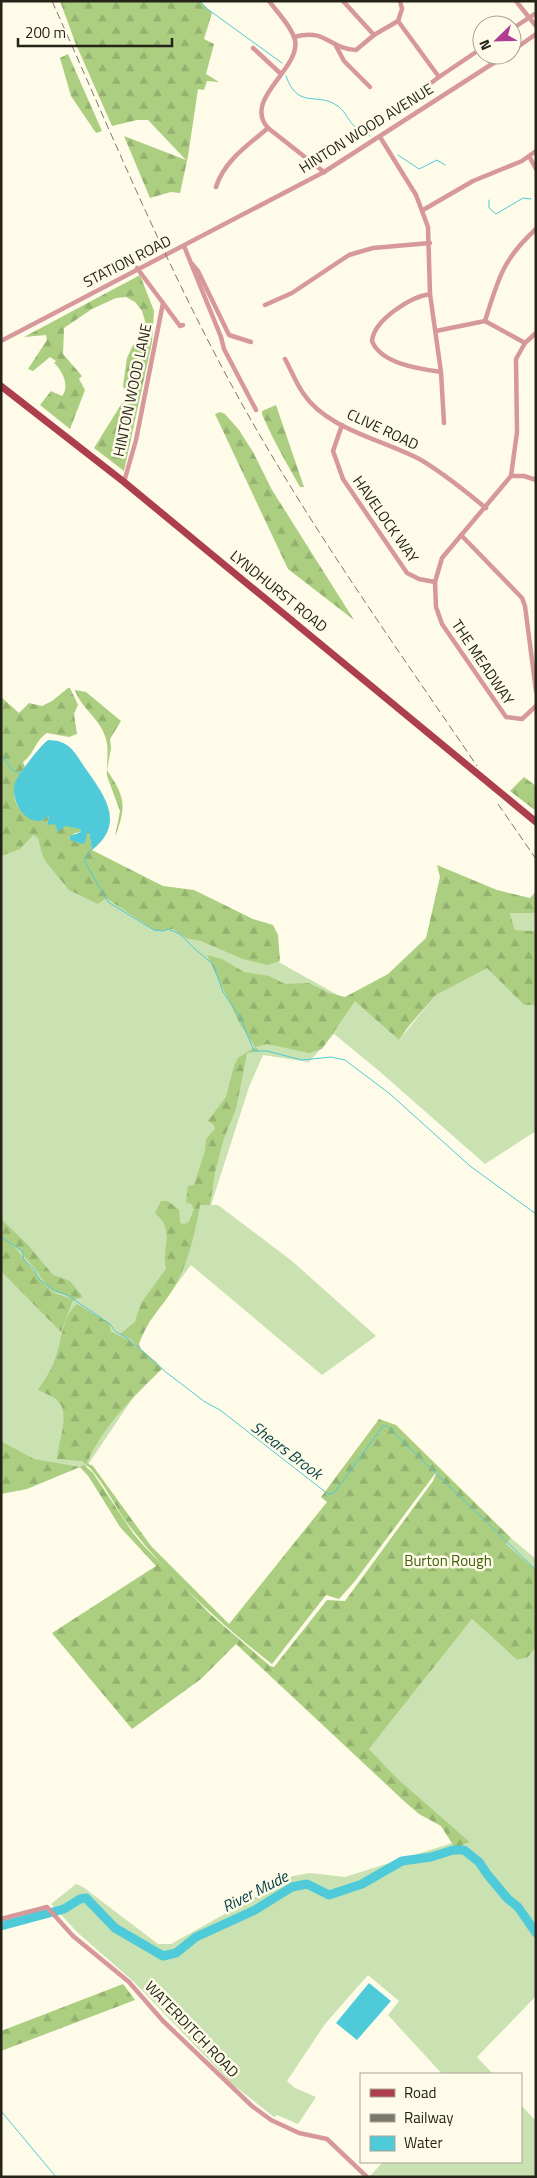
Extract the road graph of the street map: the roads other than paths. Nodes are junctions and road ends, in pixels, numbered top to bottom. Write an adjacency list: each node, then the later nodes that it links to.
1 (269, 1): 12 (street)
2 (342, 1): 11 (street)
3 (400, 1): 7 (street)
4 (516, 1): 6 (street)
5 (536, 13): 6 (street)
6 (529, 17): 8 (street); 9 (street)
7 (398, 21): 11 (street); 19 (street)
8 (522, 22)
9 (536, 26)
10 (536, 34): 13 (street)
11 (374, 35): 14 (street)
12 (294, 37): 14 (street); 18 (street)
13 (522, 44)
14 (336, 45): 20 (street)
15 (254, 48): 18 (street)
16 (472, 55): 19 (street)
17 (491, 65): 23 (street, HINTON WOOD AVENUE)
18 (281, 74): 22 (street)
19 (439, 77): 21 (street)
20 (370, 87)
21 (409, 99)
22 (268, 128): 27 (street); 28 (street)
23 (380, 137): 27 (street, HINTON WOOD AVENUE); 29 (street)
24 (536, 151): 25 (street)
25 (529, 156): 26 (street); 29 (street)
26 (536, 169)
27 (324, 172): 32 (street, HINTON WOOD AVENUE)
28 (216, 187)
29 (423, 210): 31 (street)
30 (536, 230): 38 (street)
31 (430, 243): 35 (street); 37 (street)
32 (184, 246): 33 (street, STATION ROAD); 34 (street, STATION ROAD)
33 (191, 263): 43 (street); 48 (street, STATION ROAD)
34 (137, 268): 36 (street, HINTON WOOD LANE); 42 (street, STATION ROAD)
35 (430, 294): 40 (street); 46 (street)
36 (163, 303): 39 (street, HINTON WOOD LANE); 53 (street, HINTON WOOD LANE)
37 (265, 305)
38 (485, 321): 40 (street); 44 (street)
39 (180, 326)
40 (436, 331): 46 (street)
41 (536, 333): 44 (street)
42 (1, 341)
43 (251, 342)
44 (525, 343): 51 (street)
45 (285, 359): 50 (street, CLIVE ROAD)
46 (441, 372): 49 (street)
47 (1, 386): 53 (main road, LYNDHURST ROAD)
48 (256, 410)
49 (444, 423)
50 (342, 425): 54 (street, CLIVE ROAD); 56 (street, HAVELOCK WAY)
51 (511, 476): 52 (street); 54 (street)
52 (536, 480)
53 (124, 482): 60 (main road, LYNDHURST ROAD)
54 (486, 508): 55 (street)
55 (461, 535): 56 (street, THE MEADWAY); 57 (street, THE MEADWAY)
56 (435, 582): 59 (street, THE MEADWAY)
57 (533, 644): 58 (street, THE MEADWAY)
58 (536, 691)
59 (536, 706)
60 (536, 822)
61 (1, 1919): 62 (street, WATERDITCH ROAD)
62 (367, 2177)

